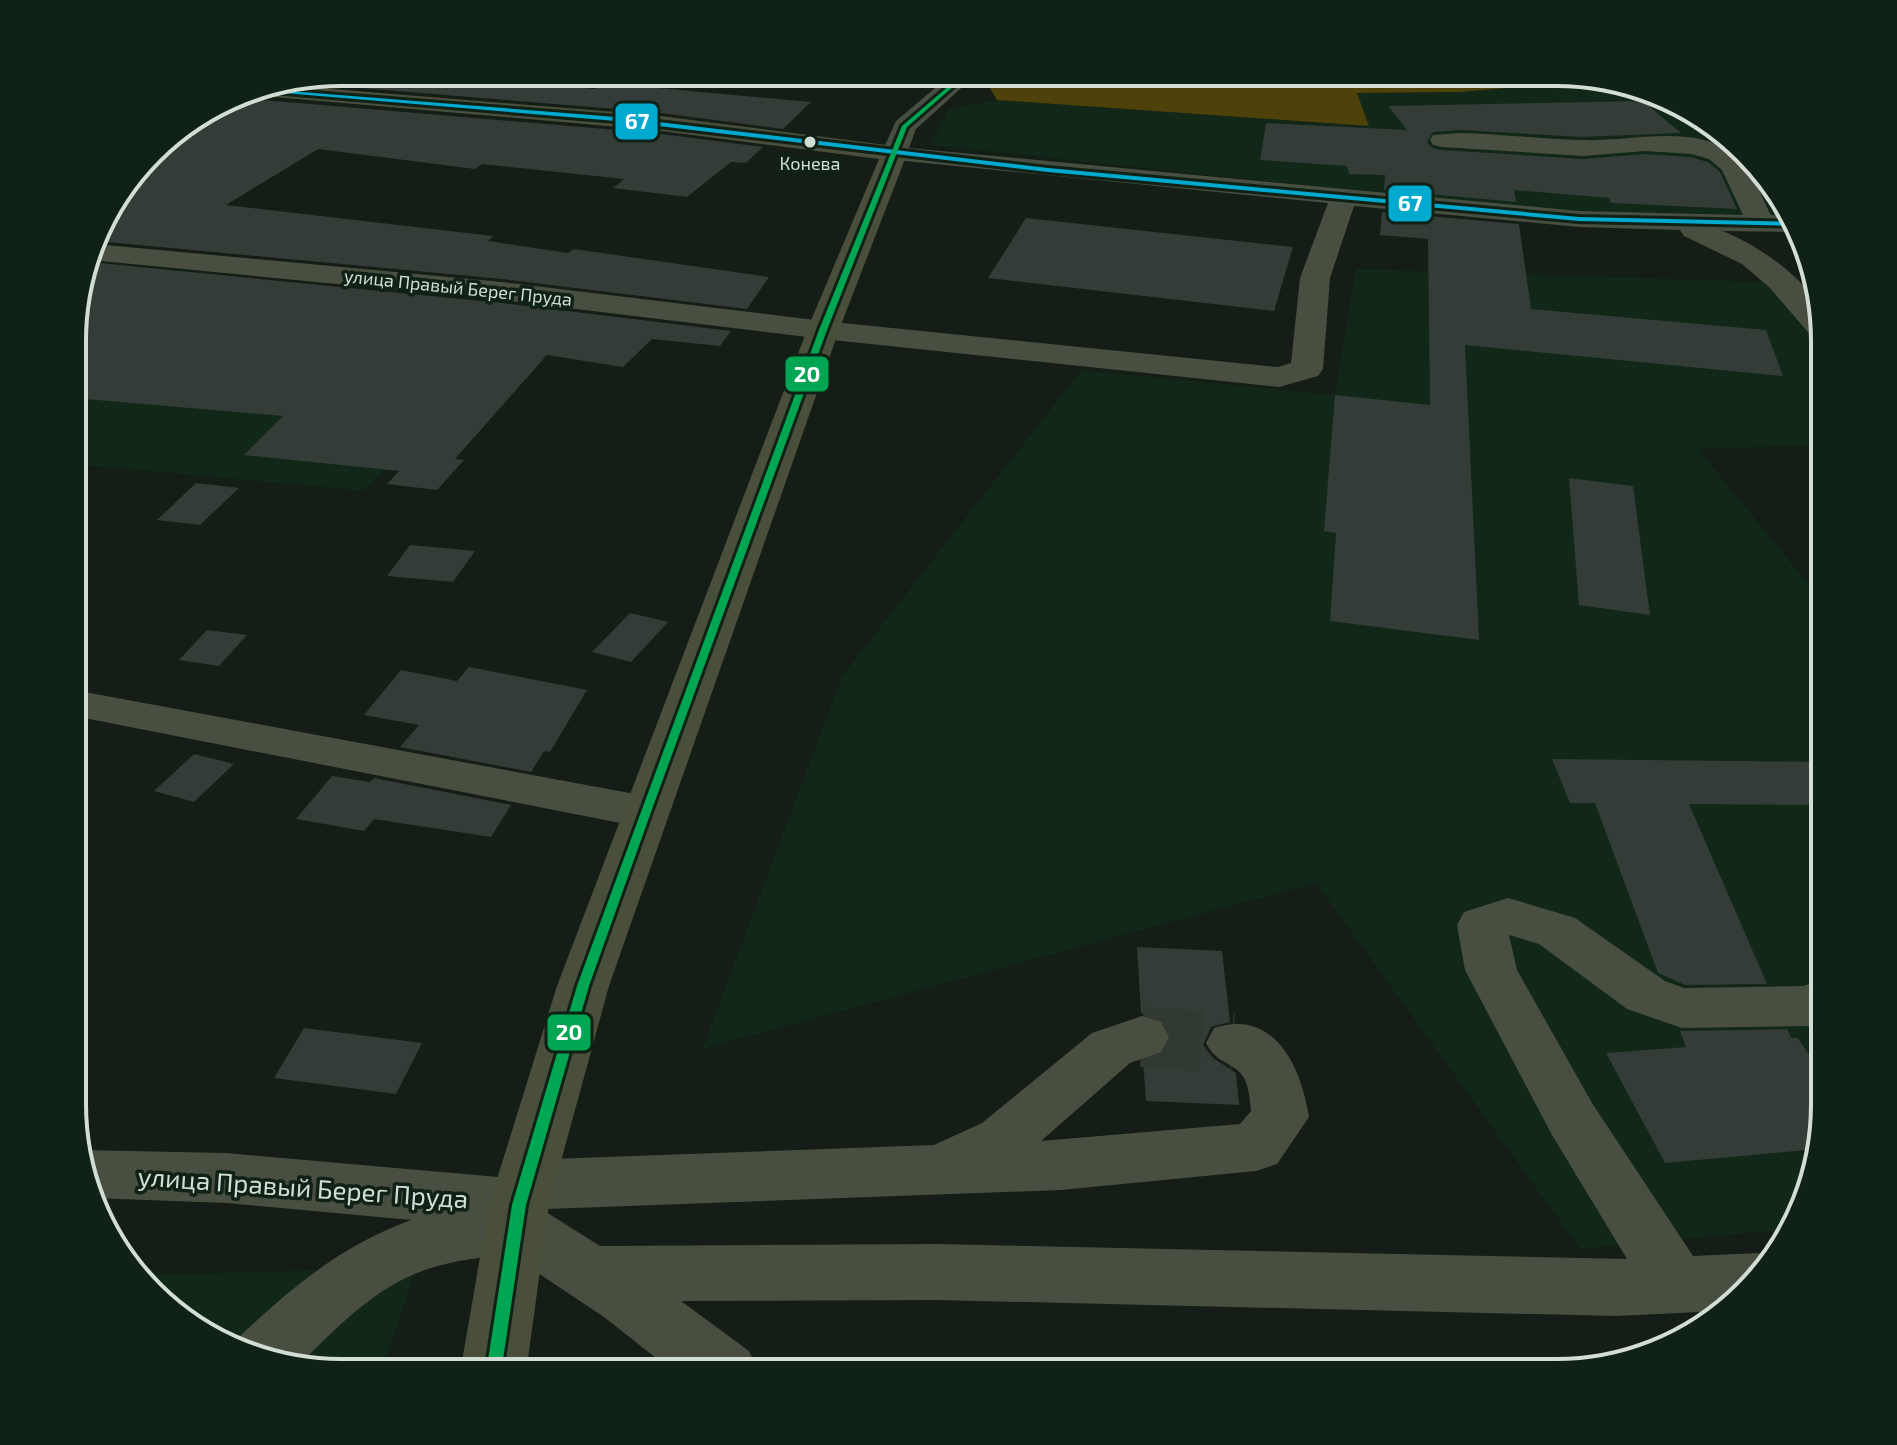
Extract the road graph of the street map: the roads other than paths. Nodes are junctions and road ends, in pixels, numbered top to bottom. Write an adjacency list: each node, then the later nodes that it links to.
1 (951, 86): 4 (street)
2 (288, 92): 4 (main road)
3 (1442, 140): 5 (street)
4 (894, 154): 6 (street); 12 (main road)
5 (1750, 177): 8 (street)
6 (1343, 198): 7 (street); 12 (street, улица Правый Берег Пруда)
7 (1673, 223): 8 (street); 11 (street)
8 (1763, 224): 9 (street)
9 (1783, 224)
10 (102, 253): 12 (street, улица Правый Берег Пруда)
11 (1809, 314)
12 (823, 330): 14 (main road)
13 (86, 705): 14 (street)
14 (646, 812): 20 (main road)
15 (1810, 1005): 23 (street)
16 (1142, 1037): 18 (street)
17 (1233, 1043): 18 (street)
18 (939, 1170): 20 (street)
19 (96, 1173): 20 (street, улица Правый Берег Пруда)
20 (520, 1205): 21 (street); 24 (street); 25 (main road)
21 (590, 1274): 23 (street); 26 (street)
22 (1738, 1282): 23 (street)
23 (1677, 1285)
24 (272, 1349)
25 (495, 1358)
26 (706, 1358)

